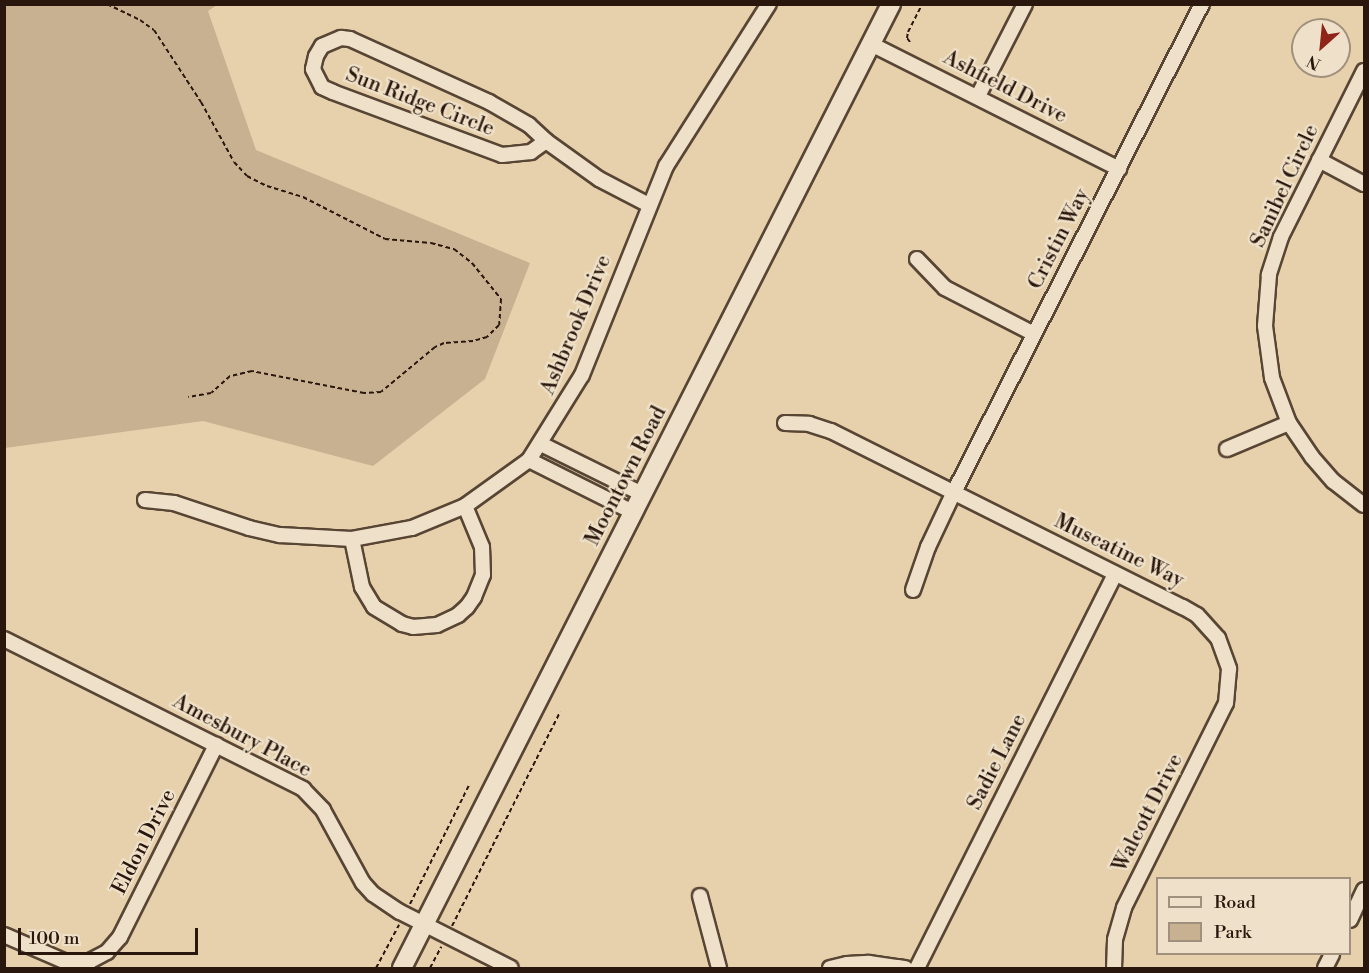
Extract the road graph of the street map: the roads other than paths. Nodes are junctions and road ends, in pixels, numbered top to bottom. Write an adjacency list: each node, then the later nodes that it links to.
1 (769, 4): 12 (street, Ashbrook Drive)
2 (891, 4): 5 (street, Moontown Road)
3 (1025, 4): 7 (street)
4 (1202, 4): 10 (street, Cristin Way)
5 (871, 44): 7 (street, Ashfield Drive); 21 (street, Moontown Road)
6 (1365, 71): 9 (street, Sanibel Circle)
7 (978, 96): 10 (street, Ashfield Drive)
8 (546, 141): 8 (street, Sun Ridge Circle); 12 (street, Sun Ridge Circle)
9 (1319, 160): 11 (street); 16 (street, Sanibel Circle)
10 (1119, 169): 14 (street, Cristin Way)
11 (1365, 184)
12 (649, 205): 17 (street, Ashbrook Drive)
13 (916, 259): 14 (street)
14 (1034, 334): 20 (street, Cristin Way)
15 (785, 423): 20 (street, Muscatine Way)
16 (1289, 423): 18 (street); 24 (street, Sanibel Circle)
17 (541, 444): 19 (street, Ashbrook Drive); 21 (street)
18 (1227, 449)
19 (529, 460): 23 (street, Ashbrook Drive); 25 (street)
20 (954, 492): 27 (street, Muscatine Way); 28 (street, Cristin Way)
21 (642, 494): 25 (street, Moontown Road)
22 (145, 500): 26 (street, Ashbrook Drive)
23 (465, 506): 26 (street, Ashbrook Drive); 26 (street)
24 (1365, 506)
25 (633, 512): 35 (street, Moontown Road)
26 (352, 539)
27 (1115, 574): 30 (street, Muscatine Way); 43 (street, Sadie Lane)
28 (914, 590)
29 (4, 639): 31 (street, Amesbury Place)
30 (1230, 679): 44 (street, Walcott Drive)
31 (216, 745): 35 (street, Amesbury Place); 36 (street, Eldon Drive)
32 (1365, 890): 34 (street)
33 (700, 896): 40 (street)
34 (1351, 918)
35 (424, 925): 38 (street, Moontown Road); 39 (street, Amesbury Place)
36 (4, 935)
37 (1332, 955): 45 (street)
38 (402, 969)
39 (512, 969)
40 (719, 969)
41 (830, 969): 42 (street)
42 (906, 969)
43 (917, 969)
44 (1114, 969)
45 (1325, 969)

